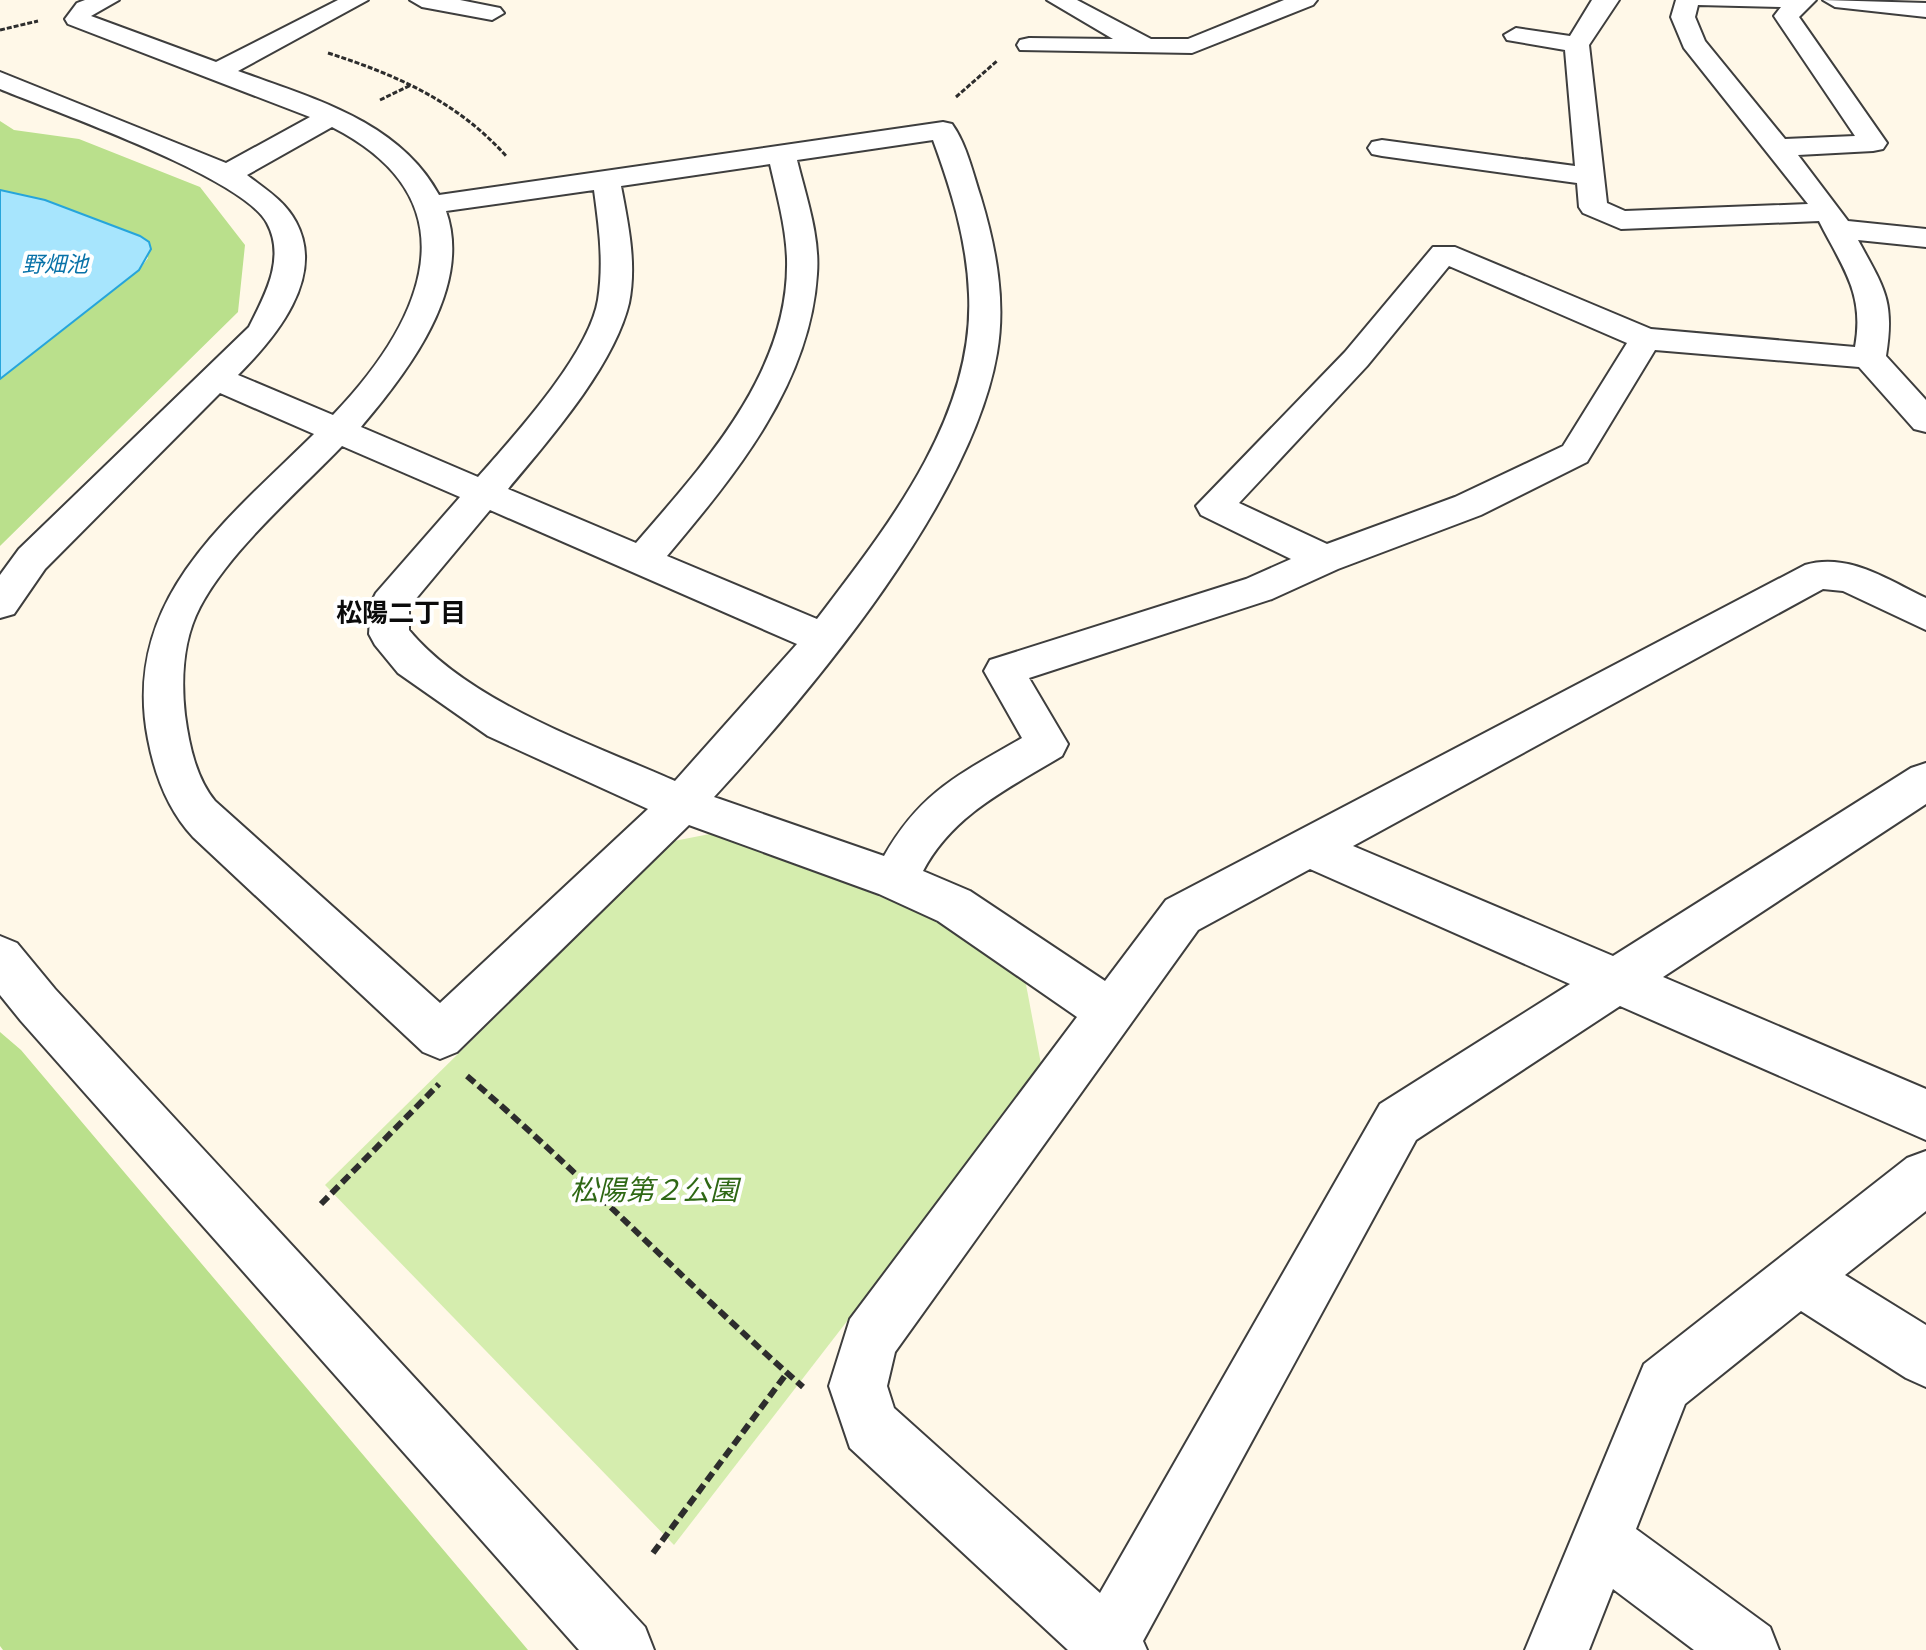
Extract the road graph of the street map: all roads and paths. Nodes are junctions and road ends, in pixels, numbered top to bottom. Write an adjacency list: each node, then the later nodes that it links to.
1 (107, 0): 19 (street)
2 (356, 0): 14 (street)
3 (422, 0): 12 (street)
4 (1059, 0): 17 (street)
5 (1607, 0): 16 (street)
6 (1688, 0): 24 (street)
7 (1707, 0): 10 (street)
8 (1835, 0): 11 (street)
9 (1297, 1): 17 (street)
10 (1802, 1): 24 (street)
11 (1926, 10)
12 (492, 13)
13 (1516, 35): 16 (street)
14 (282, 39): 19 (street); 29 (path)
15 (1029, 45): 17 (street)
16 (1577, 45): 27 (street)
17 (1146, 47)
18 (987, 70): 21 (path)
19 (218, 71): 22 (street)
20 (0, 80): 26 (street)
21 (954, 98)
22 (331, 116): 26 (street); 30 (street)
23 (1382, 148): 27 (street)
24 (1775, 148): 31 (street)
25 (782, 154): 28 (street); 40 (street); 43 (street)
26 (228, 174): 35 (street)
27 (1589, 176): 31 (street)
28 (606, 179): 29 (street); 38 (street)
29 (524, 191): 30 (street)
30 (431, 205): 37 (street)
31 (1833, 221): 32 (street); 34 (street)
32 (1926, 238)
33 (1646, 339): 34 (street); 39 (street); 39 (street)
34 (1869, 358): 36 (street)
35 (217, 379): 37 (street); 41 (street)
36 (1926, 421)
37 (337, 431): 38 (street); 45 (street)
38 (482, 492): 40 (street); 45 (street)
39 (1325, 559): 47 (street)
40 (642, 561): 43 (street)
41 (0, 604)
42 (1926, 615): 46 (street)
43 (826, 640): 45 (street)
44 (1926, 781): 49 (street)
45 (682, 804): 47 (street)
46 (1308, 847): 49 (street); 50 (street)
47 (895, 880): 50 (street)
48 (3, 966): 63 (street)
49 (1613, 980): 53 (street); 62 (street)
50 (1110, 1012): 62 (street)
51 (446, 1077): 55 (path)
52 (471, 1079): 58 (path)
53 (1926, 1115)
54 (1926, 1177): 56 (street)
55 (321, 1204)
56 (1799, 1278): 57 (street); 60 (street)
57 (1926, 1358)
58 (774, 1363)
59 (787, 1373): 61 (path)
60 (1601, 1541): 64 (street); 65 (street)
61 (653, 1553)
62 (1108, 1647)
63 (622, 1650)
64 (1557, 1650)
65 (1747, 1650)

